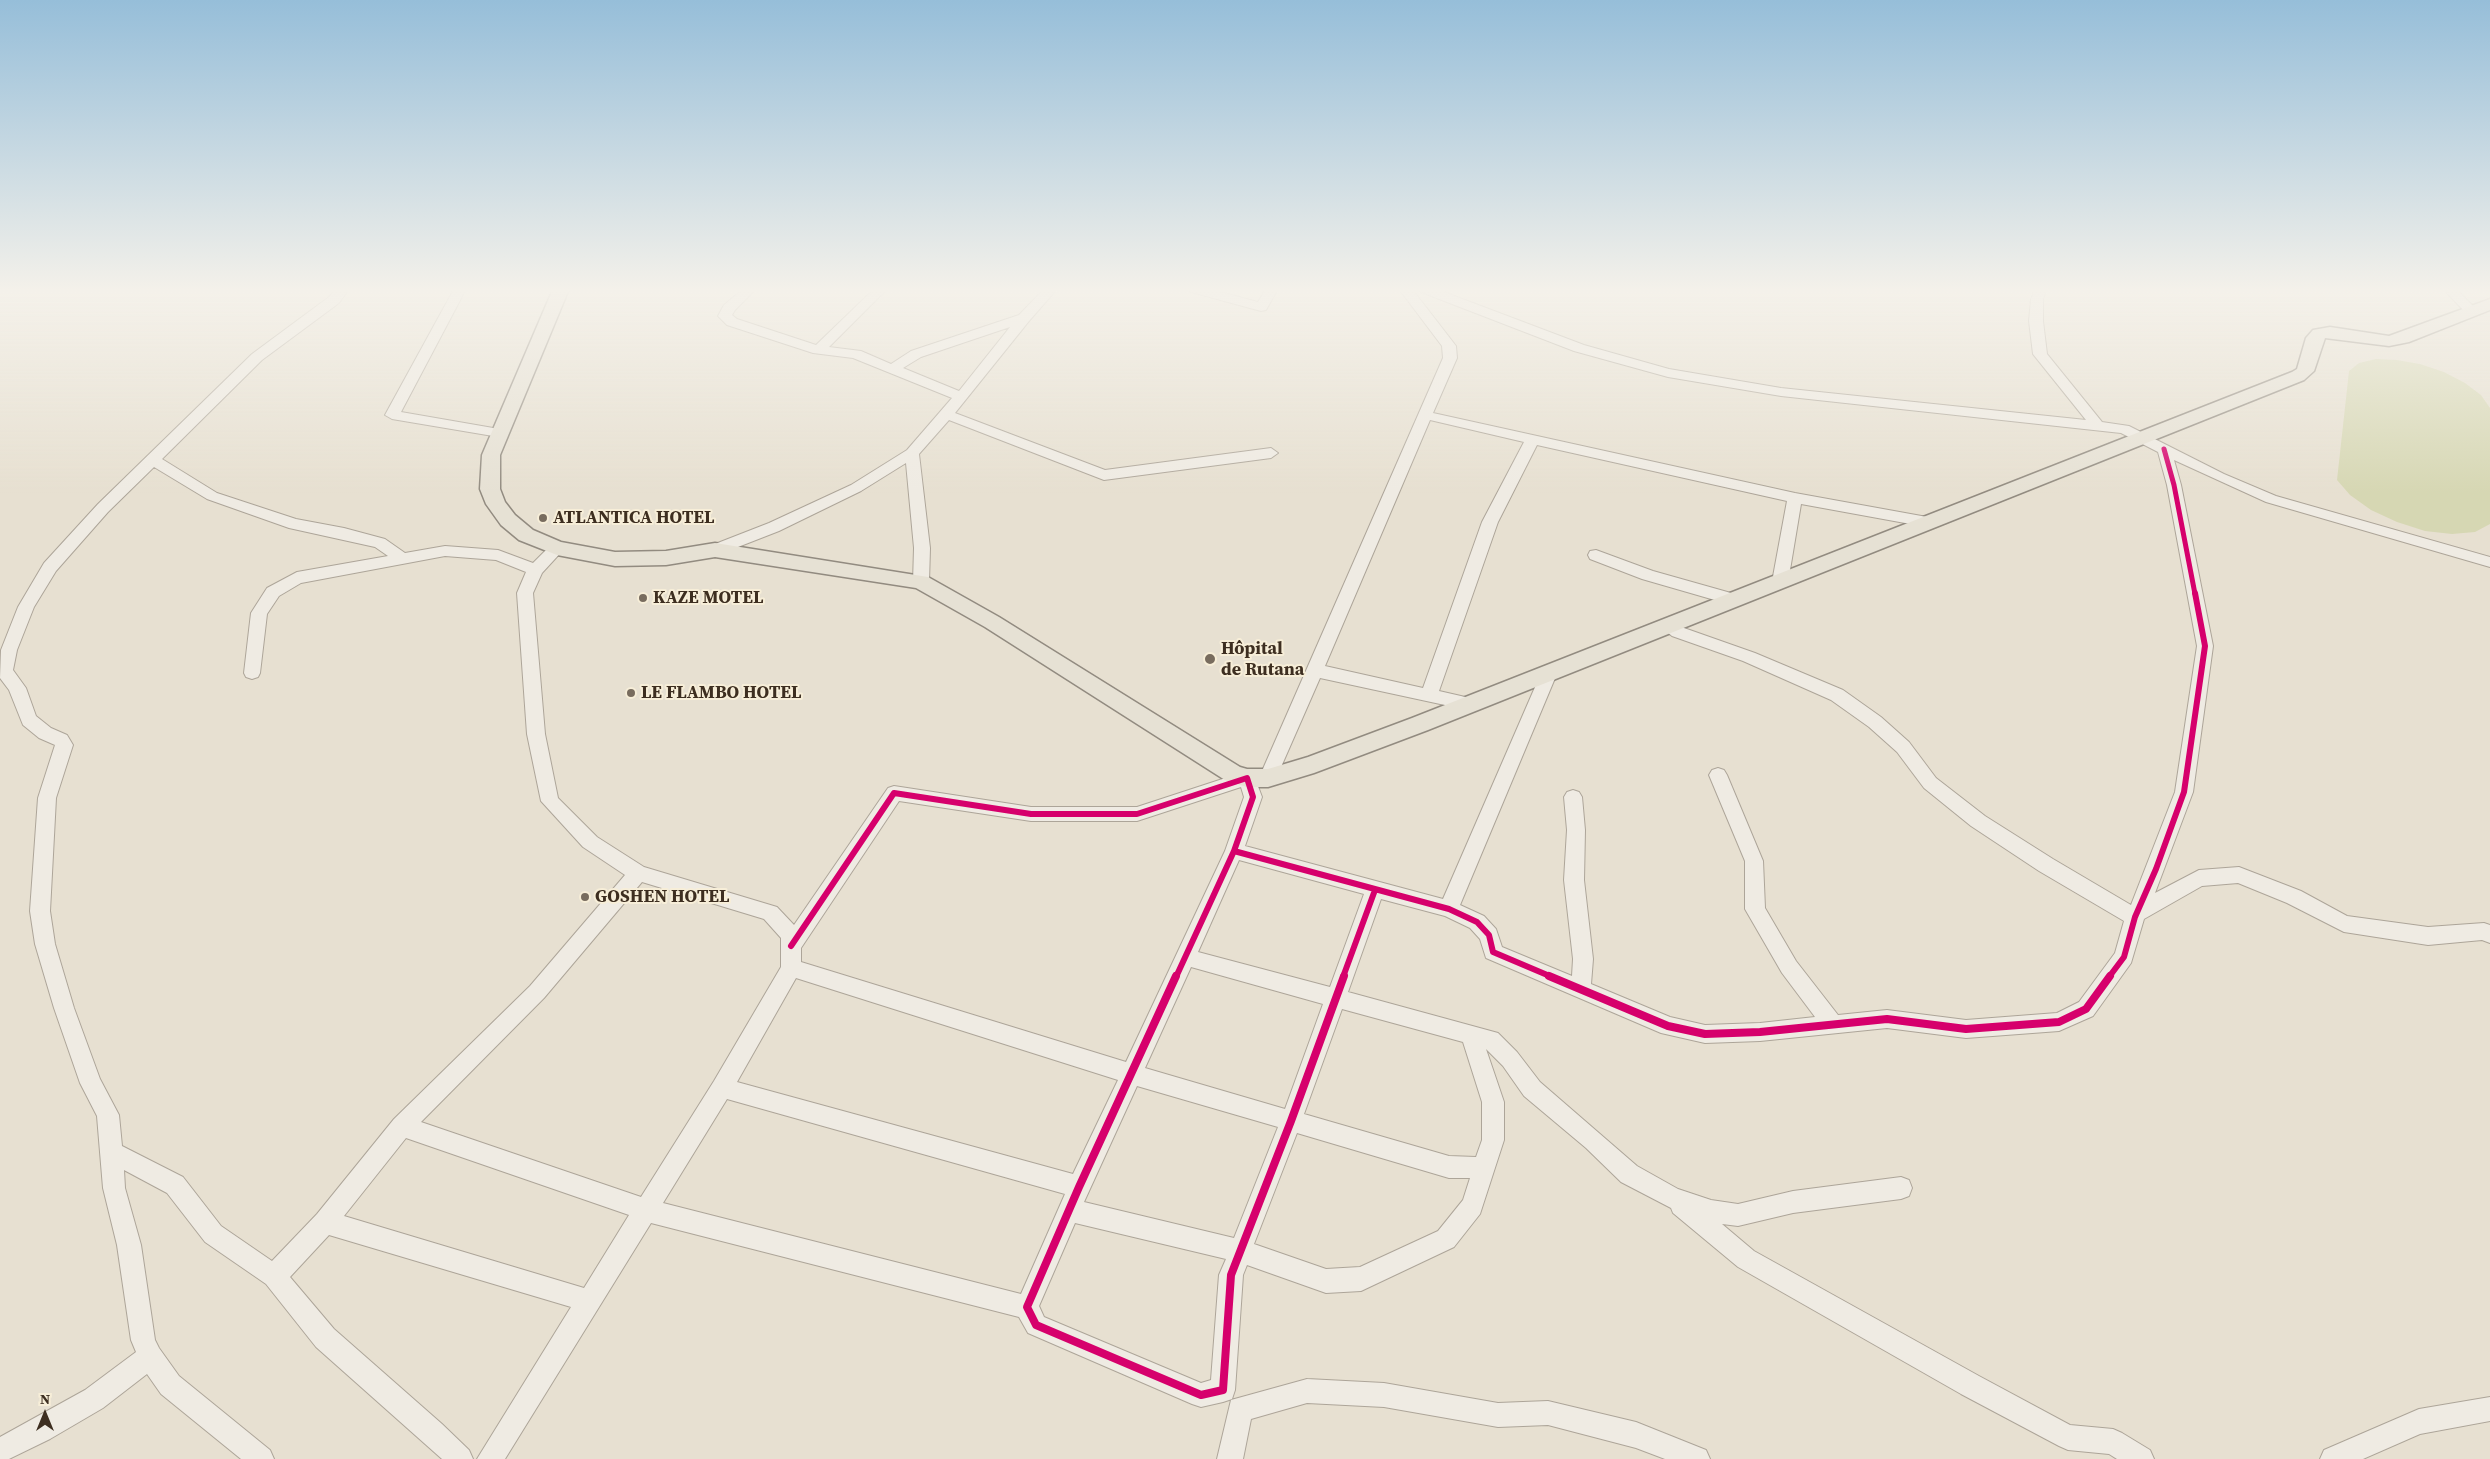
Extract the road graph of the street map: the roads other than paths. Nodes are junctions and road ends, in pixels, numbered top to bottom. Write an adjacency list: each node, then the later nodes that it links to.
1 (255, 357): 22 (street)
2 (423, 357): 16 (street)
3 (532, 357): 16 (main road)
4 (863, 357): 11 (street)
5 (911, 357): 11 (street)
6 (993, 357): 12 (street)
7 (1450, 357): 14 (street)
8 (1611, 357): 15 (street)
9 (2042, 357): 15 (street)
10 (2309, 357): 17 (main road)
11 (892, 369): 12 (street)
12 (962, 397): 13 (street)
13 (946, 414): 20 (street); 21 (street)
14 (1425, 415): 18 (street); 35 (street)
15 (2097, 425): 17 (street)
16 (499, 433): 25 (main road)
17 (2142, 438): 19 (street); 24 (main road)
18 (1533, 439): 23 (street); 39 (street)
19 (2164, 448): 29 (street); 48 (street)
20 (912, 453): 26 (street); 31 (street)
21 (1271, 453)
22 (152, 459): 28 (street); 37 (street)
23 (1795, 498): 24 (street); 32 (street)
24 (1927, 522): 32 (main road)
25 (557, 548): 26 (main road); 30 (street)
26 (715, 550): 31 (main road)
27 (1596, 555): 33 (street)
28 (403, 558): 30 (street); 38 (street)
29 (2490, 562)
30 (535, 570): 45 (street)
31 (921, 582): 42 (main road)
32 (1780, 582): 33 (main road)
33 (1732, 600): 34 (main road)
34 (1668, 624): 36 (main road); 48 (street)
35 (1314, 670): 39 (street); 42 (street)
36 (1550, 672): 40 (main road); 47 (street)
37 (2, 673): 60 (street)
38 (252, 673)
39 (1429, 695): 40 (street)
40 (1468, 704): 42 (main road)
41 (1718, 775): 54 (street)
42 (1258, 778): 44 (street); 50 (street)
43 (1573, 797): 52 (street)
44 (1234, 851): 46 (street); 51 (street)
45 (638, 873): 50 (street); 59 (street)
46 (1376, 890): 47 (street); 53 (street)
47 (1449, 909): 52 (street)
48 (2136, 915): 49 (street); 54 (street)
49 (2490, 934)
50 (791, 957): 56 (street); 57 (street)
51 (1185, 958): 53 (street); 56 (street)
52 (1581, 988): 54 (street)
53 (1336, 998): 55 (street); 58 (street)
54 (1833, 1025)
55 (1471, 1035): 61 (street); 64 (street)
56 (1131, 1074): 58 (street); 62 (street)
57 (722, 1088): 62 (street); 65 (street)
58 (1291, 1121): 61 (street); 68 (street)
59 (402, 1126): 65 (street); 67 (street)
60 (111, 1152): 69 (street); 72 (street)
61 (1484, 1168): 68 (street)
62 (1078, 1187): 66 (street)
63 (1901, 1188): 64 (street)
64 (1673, 1198): 80 (street)
65 (646, 1210): 70 (street); 71 (street)
66 (1068, 1210): 68 (street); 71 (street)
67 (324, 1222): 69 (street); 70 (street)
68 (1240, 1251): 71 (street)
69 (274, 1276): 76 (street)
70 (589, 1300): 77 (street)
71 (1027, 1307)
72 (150, 1357): 74 (street); 75 (street)
73 (2490, 1409): 81 (street)
74 (0, 1450)
75 (261, 1459)
76 (460, 1459)
77 (490, 1459)
78 (1230, 1459): 79 (street)
79 (1697, 1459)
80 (2141, 1459)
81 (2334, 1459)

